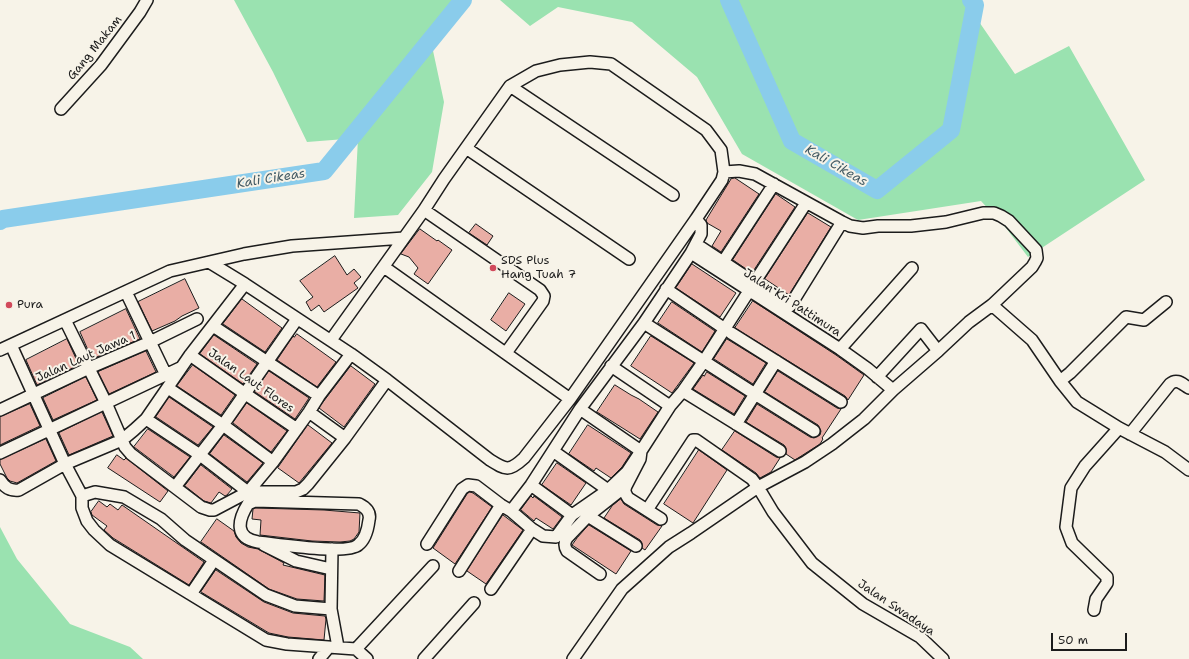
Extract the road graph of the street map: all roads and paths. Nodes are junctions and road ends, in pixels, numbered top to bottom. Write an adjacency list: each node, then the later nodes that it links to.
1 (147, 0): 3 (street, Gang Makam)
2 (510, 86): 4 (street); 5 (street); 7 (street)
3 (61, 109)
4 (466, 148): 9 (street); 14 (street)
5 (724, 172): 6 (street); 10 (street)
6 (774, 184): 8 (street); 16 (street)
7 (673, 195)
8 (806, 203): 11 (street); 20 (street)
9 (424, 210): 12 (street); 37 (street)
10 (696, 219): 13 (street); 58 (street)
11 (842, 222): 20 (street); 24 (street)
12 (404, 238): 15 (street); 17 (street)
13 (694, 248): 16 (street); 20 (street, Jalan Kri Pattimura); 21 (street)
14 (629, 260)
15 (209, 262): 19 (street); 22 (street)
16 (723, 262): 20 (street)
17 (384, 267): 31 (street); 37 (street)
18 (912, 268): 34 (street)
19 (245, 284): 26 (street); 29 (street)
20 (752, 287): 30 (street); 34 (street, Jalan Kri Pattimura)
21 (666, 289): 28 (street); 30 (street)
22 (126, 292): 27 (street); 32 (street)
23 (1166, 302): 49 (street)
24 (992, 305): 36 (street); 49 (street)
25 (197, 319): 32 (street, Jalan Laut Jawa 1)
26 (297, 319): 31 (street); 40 (street)
27 (65, 320): 33 (street); 45 (street)
28 (644, 323): 41 (street); 43 (street)
29 (212, 326): 39 (street); 40 (street)
30 (728, 331): 41 (street); 42 (street)
31 (331, 340): 38 (street)
32 (150, 342): 45 (street, Jalan Laut Jawa 1); 46 (street)
33 (12, 346): 35 (street); 56 (street)
34 (840, 349): 47 (street, Jalan Kri Pattimura)
35 (0, 350)
36 (938, 351): 47 (street); 53 (street)
37 (506, 353): 58 (street)
38 (351, 354): 48 (street); 57 (street)
39 (190, 355): 44 (street); 54 (street, Jalan Laut Flores)
40 (267, 361): 54 (street); 57 (street)
41 (704, 362): 52 (street); 55 (street)
42 (776, 362): 55 (street); 59 (street)
43 (611, 366): 61 (street); 62 (street)
44 (183, 367): 46 (street); 50 (street)
45 (89, 368): 56 (street, Jalan Laut Jawa 1); 60 (street)
46 (166, 375): 60 (street)
47 (877, 377): 53 (street, Jalan Kri Pattimura)
48 (387, 380): 58 (street); 73 (street)
49 (1060, 381): 68 (street)
50 (168, 388): 65 (street); 67 (street)
51 (1189, 388): 72 (street)
52 (683, 390): 61 (street); 66 (street)
53 (894, 390): 87 (street)
54 (244, 393): 67 (street); 69 (street, Jalan Laut Flores)
55 (755, 394): 66 (street); 71 (street)
56 (33, 395): 63 (street, Jalan Laut Jawa 1); 70 (street)
57 (319, 396): 64 (street)
58 (570, 399)
59 (841, 402)
60 (106, 403): 70 (street); 74 (street)
61 (670, 406): 76 (street)
62 (580, 409): 75 (street); 76 (street)
63 (0, 410)
64 (309, 412): 69 (street); 73 (street)
65 (146, 419): 74 (street); 79 (street)
66 (736, 424): 77 (street)
67 (223, 425): 79 (street); 80 (street)
68 (1119, 428): 72 (street); 111 (street)
69 (297, 429): 80 (street)
70 (50, 430): 78 (street); 81 (street)
71 (814, 431)
72 (1130, 434): 82 (street)
73 (345, 438): 90 (street)
74 (122, 440): 81 (street); 86 (street)
75 (553, 451): 84 (street); 88 (street)
76 (641, 451): 85 (street); 88 (street)
77 (780, 451)
78 (0, 453)
79 (200, 455): 86 (street); 90 (street)
80 (273, 462): 90 (street)
81 (65, 464): 83 (street); 89 (street)
82 (1189, 470)
83 (0, 480)
84 (531, 485): 93 (street); 94 (street)
85 (626, 486): 92 (street); 95 (street)
86 (175, 487): 90 (street)
87 (758, 487): 92 (street, Jalan Swadaya); 117 (street); 118 (street, Jalan Swadaya)
88 (608, 490): 94 (street)
89 (80, 492): 102 (street); 108 (street)
90 (248, 492)
91 (501, 505): 93 (street); 99 (street); 105 (street)
92 (647, 510): 96 (street)
93 (511, 511): 97 (street)
94 (572, 515): 97 (street)
95 (588, 516): 100 (street); 106 (street)
96 (661, 519)
97 (532, 529): 107 (street)
98 (258, 542): 101 (street); 101 (street); 104 (street)
99 (427, 544)
100 (636, 546)
101 (332, 549): 104 (street)
102 (214, 560): 108 (street); 110 (street)
103 (433, 566): 113 (street)
104 (331, 570): 110 (street)
105 (459, 571)
106 (600, 574)
107 (491, 589)
108 (191, 594): 112 (street)
109 (474, 603): 116 (street)
110 (331, 609): 112 (street)
111 (1094, 610)
112 (334, 647): 113 (street); 114 (street)
113 (356, 649): 115 (street)
114 (319, 659)
115 (367, 659)
116 (424, 659)
117 (573, 659)
118 (943, 659)

